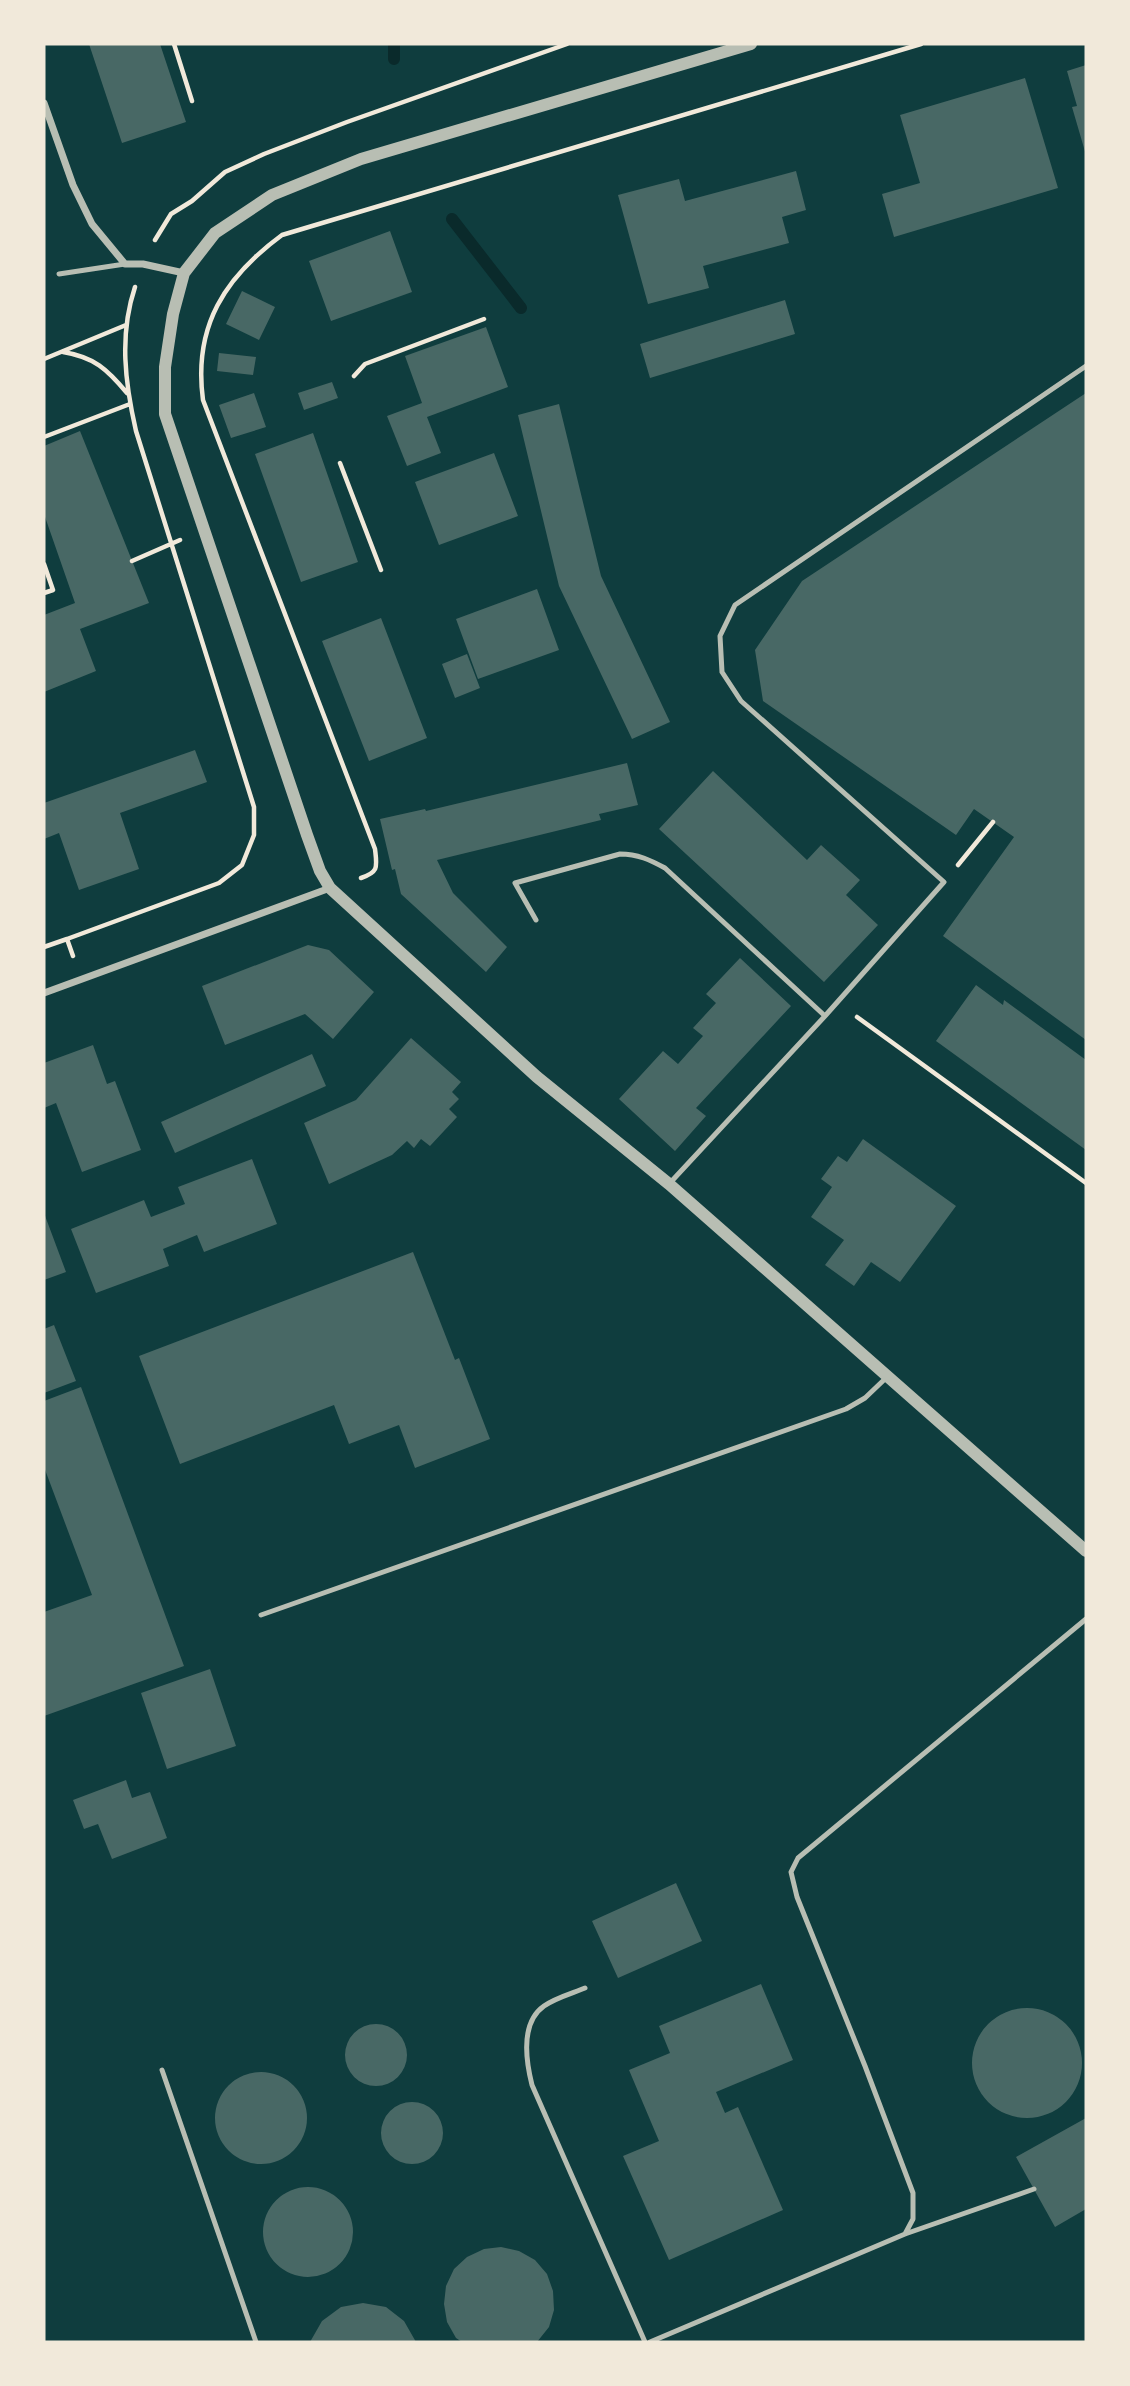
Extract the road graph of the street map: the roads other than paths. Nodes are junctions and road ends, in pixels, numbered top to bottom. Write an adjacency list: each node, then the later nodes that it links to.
1 (751, 44): 4 (street)
2 (44, 103): 3 (street)
3 (125, 264): 4 (street); 5 (lane)
4 (184, 273): 7 (street)
5 (59, 274)
6 (1086, 366): 10 (lane)
7 (330, 888): 9 (street); 11 (street)
8 (536, 920): 10 (lane)
9 (44, 993)
10 (825, 1016): 11 (lane)
11 (669, 1184): 12 (street)
12 (888, 1376): 13 (street); 14 (lane)
13 (1086, 1551)
14 (261, 1615)
15 (1086, 1619): 19 (lane)
16 (585, 1988): 21 (lane)
17 (162, 2070): 20 (lane)
18 (1034, 2189): 19 (lane)
19 (905, 2234): 21 (lane)
20 (256, 2342)
21 (648, 2342)

